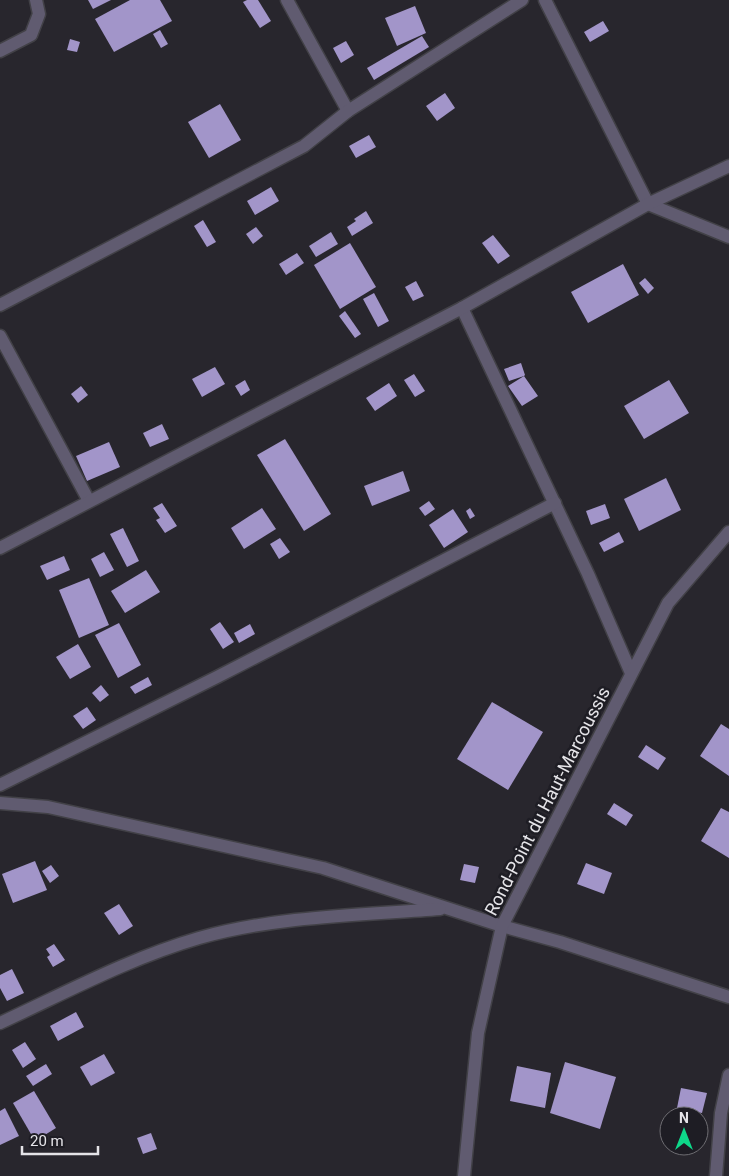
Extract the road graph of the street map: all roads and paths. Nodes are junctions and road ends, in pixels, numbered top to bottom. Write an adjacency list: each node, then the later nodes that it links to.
1 (36, 0): 5 (street)
2 (287, 0): 6 (street)
3 (522, 0): 6 (street)
4 (544, 0): 8 (street)
5 (0, 51)
6 (348, 112): 10 (street)
7 (729, 166): 8 (street)
8 (648, 204): 9 (street); 11 (street)
9 (729, 237)
10 (0, 305)
11 (462, 308): 13 (street); 14 (street)
12 (0, 336): 13 (street)
13 (89, 501): 16 (street)
14 (555, 503): 17 (street); 18 (street)
15 (729, 532): 17 (street, Rond-Point du Haut-Marcoussis)
16 (0, 548)
17 (631, 673): 21 (street, Rond-Point du Haut-Marcoussis)
18 (0, 784)
19 (0, 803): 20 (street)
20 (448, 909): 21 (street); 23 (street)
21 (502, 926): 22 (street); 25 (street, Rond-Point du Haut-Marcoussis)
22 (729, 998)
23 (0, 1023)
24 (729, 1075): 26 (street)
25 (464, 1176)
26 (716, 1176)

